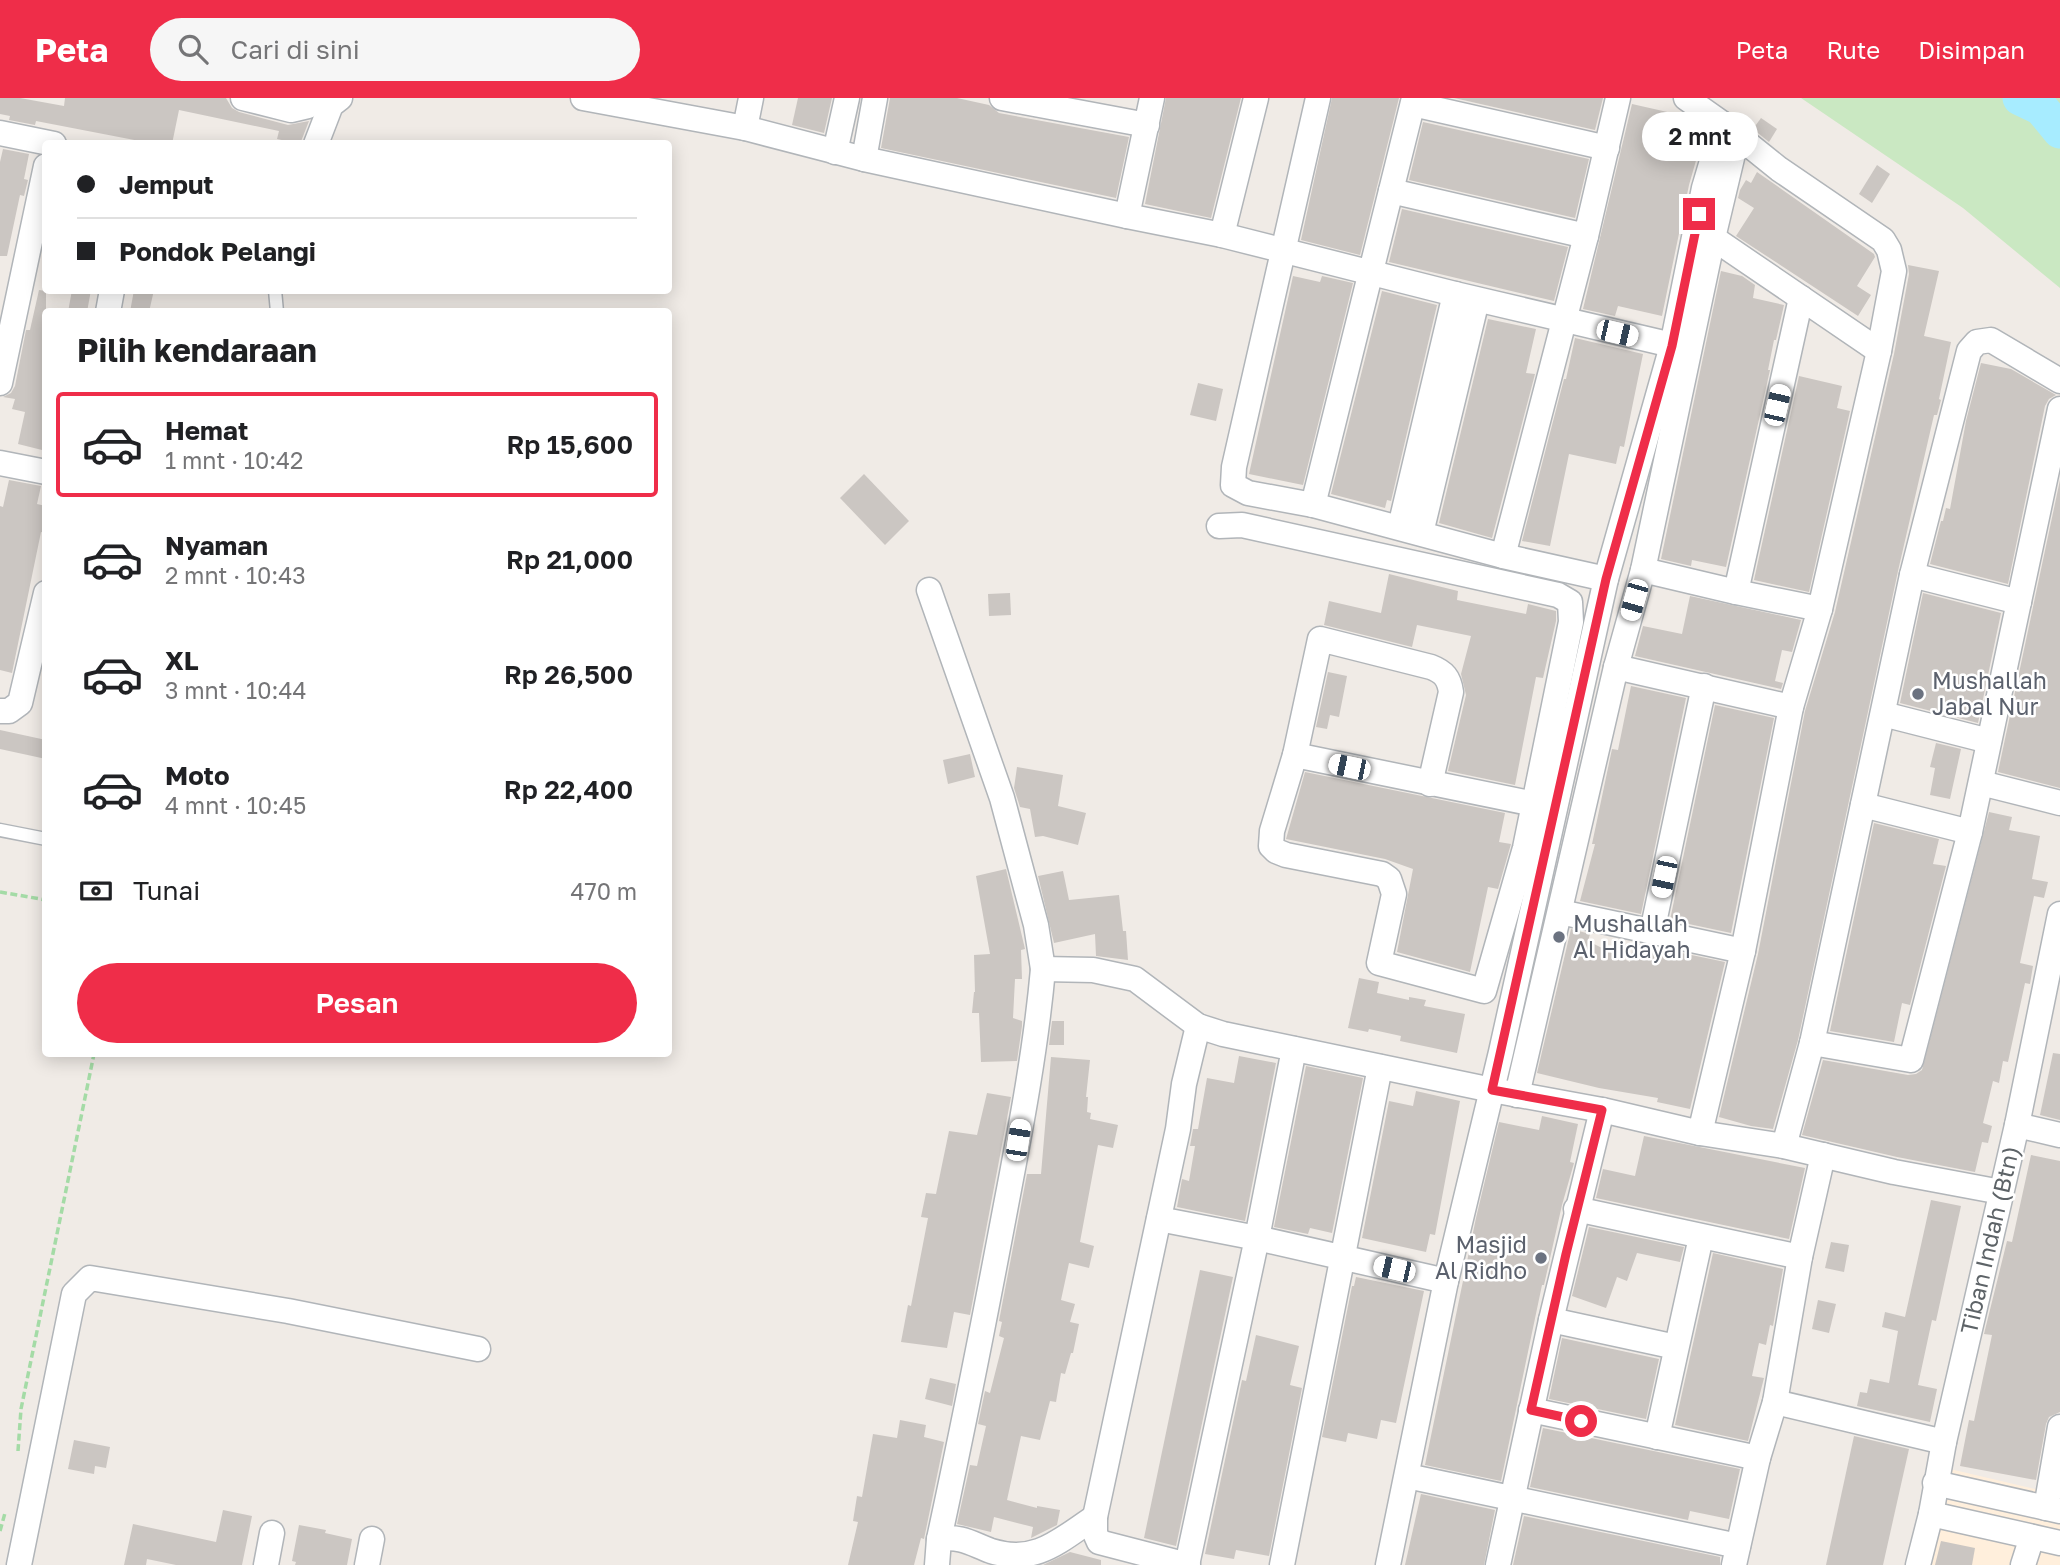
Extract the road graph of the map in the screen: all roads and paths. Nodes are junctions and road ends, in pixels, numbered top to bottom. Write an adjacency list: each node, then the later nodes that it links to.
1 (243, 98): 12 (street)
2 (583, 98): 15 (street)
3 (751, 98): 15 (street)
4 (847, 98): 21 (street)
5 (875, 98): 22 (street)
6 (1002, 98): 14 (street)
7 (1152, 98): 14 (street)
8 (1256, 98): 26 (street)
9 (1318, 98): 29 (street)
10 (1618, 98): 20 (street)
11 (1686, 98): 16 (street)
12 (327, 100): 18 (street)
13 (1413, 101): 20 (street); 24 (street)
14 (1147, 125): 25 (street)
15 (745, 128): 21 (street)
16 (1730, 130): 28 (street); 34 (street); 35 (street)
17 (0, 133): 19 (street)
18 (317, 140)
19 (42, 141)
20 (1607, 148): 27 (street)
21 (835, 152): 22 (street)
22 (864, 159): 25 (street)
23 (42, 185): 37 (street)
24 (1391, 191): 27 (street); 30 (street)
25 (1127, 216): 26 (street)
26 (1222, 234): 29 (street)
27 (1586, 236): 33 (street)
28 (1713, 238): 32 (street); 34 (street)
29 (1284, 252): 30 (street); 41 (street)
30 (1369, 271): 31 (street); 41 (street)
31 (1466, 297): 33 (street); 43 (street)
32 (1801, 298): 35 (street); 49 (street)
33 (1563, 320): 34 (street); 44 (street)
34 (1681, 347): 45 (street); 47 (street)
35 (1879, 351): 51 (street)
36 (2060, 382): 46 (street)
37 (0, 383)
38 (2060, 409): 50 (street)
39 (0, 463): 40 (street)
40 (42, 471)
41 (1313, 505): 43 (street)
42 (1219, 526): 63 (street)
43 (1410, 530): 44 (street)
44 (1503, 556): 47 (street)
45 (1642, 574): 47 (street); 49 (street); 53 (street)
46 (1912, 575): 50 (street); 57 (street)
47 (1608, 576): 68 (street)
48 (929, 590): 75 (street)
49 (1736, 592): 51 (street)
50 (2019, 602): 58 (street)
51 (1819, 609): 55 (street)
52 (42, 610): 56 (street)
53 (1616, 667): 54 (street); 71 (street)
54 (1704, 686): 55 (street); 73 (street)
55 (1791, 707): 74 (street)
56 (0, 711)
57 (1883, 715): 58 (street); 64 (street)
58 (1989, 741): 60 (street)
59 (1295, 755): 61 (street); 61 (street); 68 (street)
60 (1981, 783): 62 (street); 66 (street)
61 (1430, 784): 63 (street)
62 (2060, 803)
63 (1534, 804): 68 (street)
64 (1864, 805): 66 (street); 77 (street)
65 (0, 830): 67 (lane)
66 (1970, 832): 77 (street)
67 (42, 838)
68 (1535, 850): 81 (street)
69 (0, 892): 70 (path)
70 (42, 899)
71 (1560, 912): 73 (street); 82 (street)
72 (2060, 914): 84 (street, Tiban Indah (Btn))
73 (1652, 932): 74 (street)
74 (1743, 951): 85 (street)
75 (1043, 968): 76 (street); 118 (street)
76 (1198, 1026): 78 (street); 91 (street)
77 (1812, 1043): 87 (street)
78 (1294, 1049): 80 (street); 93 (street)
79 (93, 1057): 105 (path)
80 (1380, 1067): 81 (street); 94 (street)
81 (1492, 1090): 82 (street); 96 (street)
82 (1517, 1095): 83 (street)
83 (1602, 1110): 85 (street); 90 (street)
84 (2017, 1125): 86 (street); 89 (street, Tiban Indah (Btn))
85 (1700, 1133): 87 (street)
86 (2060, 1135)
87 (1784, 1146): 88 (street)
88 (1823, 1155): 89 (street); 95 (street)
89 (2001, 1192): 104 (street, Tiban Indah (Btn))
90 (1577, 1209): 92 (street); 97 (street)
91 (1159, 1219): 93 (street); 113 (street)
92 (1701, 1237): 95 (street); 98 (street)
93 (1257, 1238): 94 (street); 125 (street)
94 (1341, 1257): 96 (street); 126 (street)
95 (1800, 1257): 100 (street)
96 (1446, 1281): 107 (street)
97 (1550, 1320): 98 (street); 101 (street)
98 (1676, 1347): 103 (street)
99 (478, 1349): 121 (street)
100 (1775, 1402): 104 (street); 106 (street)
101 (1531, 1410): 103 (street); 109 (street)
102 (2060, 1427): 111 (street)
103 (1657, 1437): 106 (street)
104 (1944, 1442): 108 (street, Tiban Indah (Btn))
105 (18, 1453)
106 (1758, 1458): 120 (street)
107 (1406, 1476): 109 (street); 127 (street)
108 (1935, 1483): 111 (street); 112 (street, Tiban Indah (Btn))
109 (1511, 1498): 120 (street); 128 (street)
110 (7, 1506): 114 (path)
111 (2053, 1510)
112 (1931, 1514): 116 (street); 129 (street, Tiban Indah (Btn))
113 (1095, 1517): 118 (street); 125 (street)
114 (0, 1531)
115 (272, 1533): 122 (street)
116 (2032, 1537): 119 (street); 130 (street)
117 (373, 1539): 123 (street)
118 (939, 1539): 124 (street)
119 (2060, 1543)
120 (1736, 1556)
121 (19, 1565)
122 (266, 1565)
123 (367, 1565)
124 (937, 1565)
125 (1188, 1565)
126 (1282, 1565)
127 (1388, 1565)
128 (1498, 1565)
129 (1919, 1565)
130 (2023, 1565)

